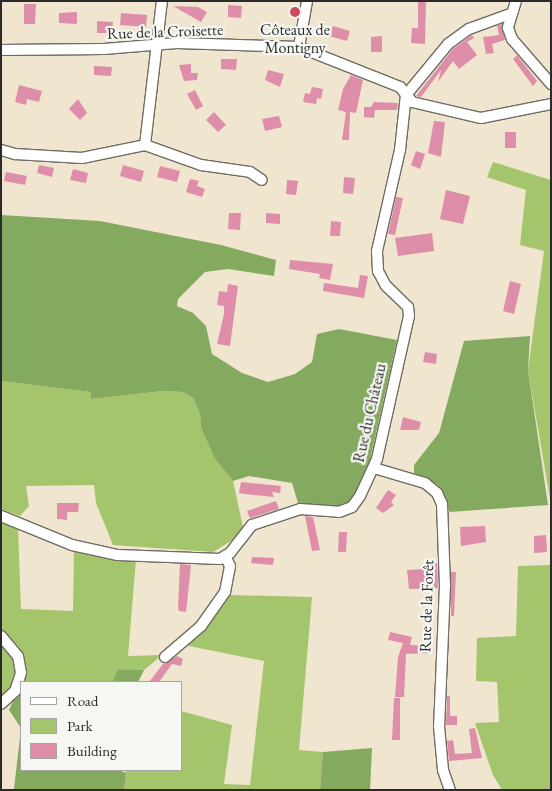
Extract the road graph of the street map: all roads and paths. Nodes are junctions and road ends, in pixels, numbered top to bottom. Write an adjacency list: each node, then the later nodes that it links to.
1 (162, 1): 5 (street)
2 (307, 1): 6 (street)
3 (516, 1): 4 (street)
4 (510, 14): 8 (street); 9 (street)
5 (159, 45): 6 (street, Rue de la Croisette); 7 (street, Rue de la Croisette); 11 (street)
6 (299, 46): 9 (street, Rue de la Croisette)
7 (1, 50)
8 (551, 84)
9 (406, 95): 10 (street, Rue de la Croisette); 14 (street, Rue du Château)
10 (551, 104)
11 (145, 145): 12 (street); 13 (street)
12 (1, 150)
13 (262, 180)
14 (374, 468): 16 (street, Rue du Château); 20 (street, Rue de la Forêt)
15 (1, 516): 16 (street)
16 (225, 556): 18 (street)
17 (1, 636): 19 (street)
18 (165, 657)
19 (1, 704)
20 (450, 790)

